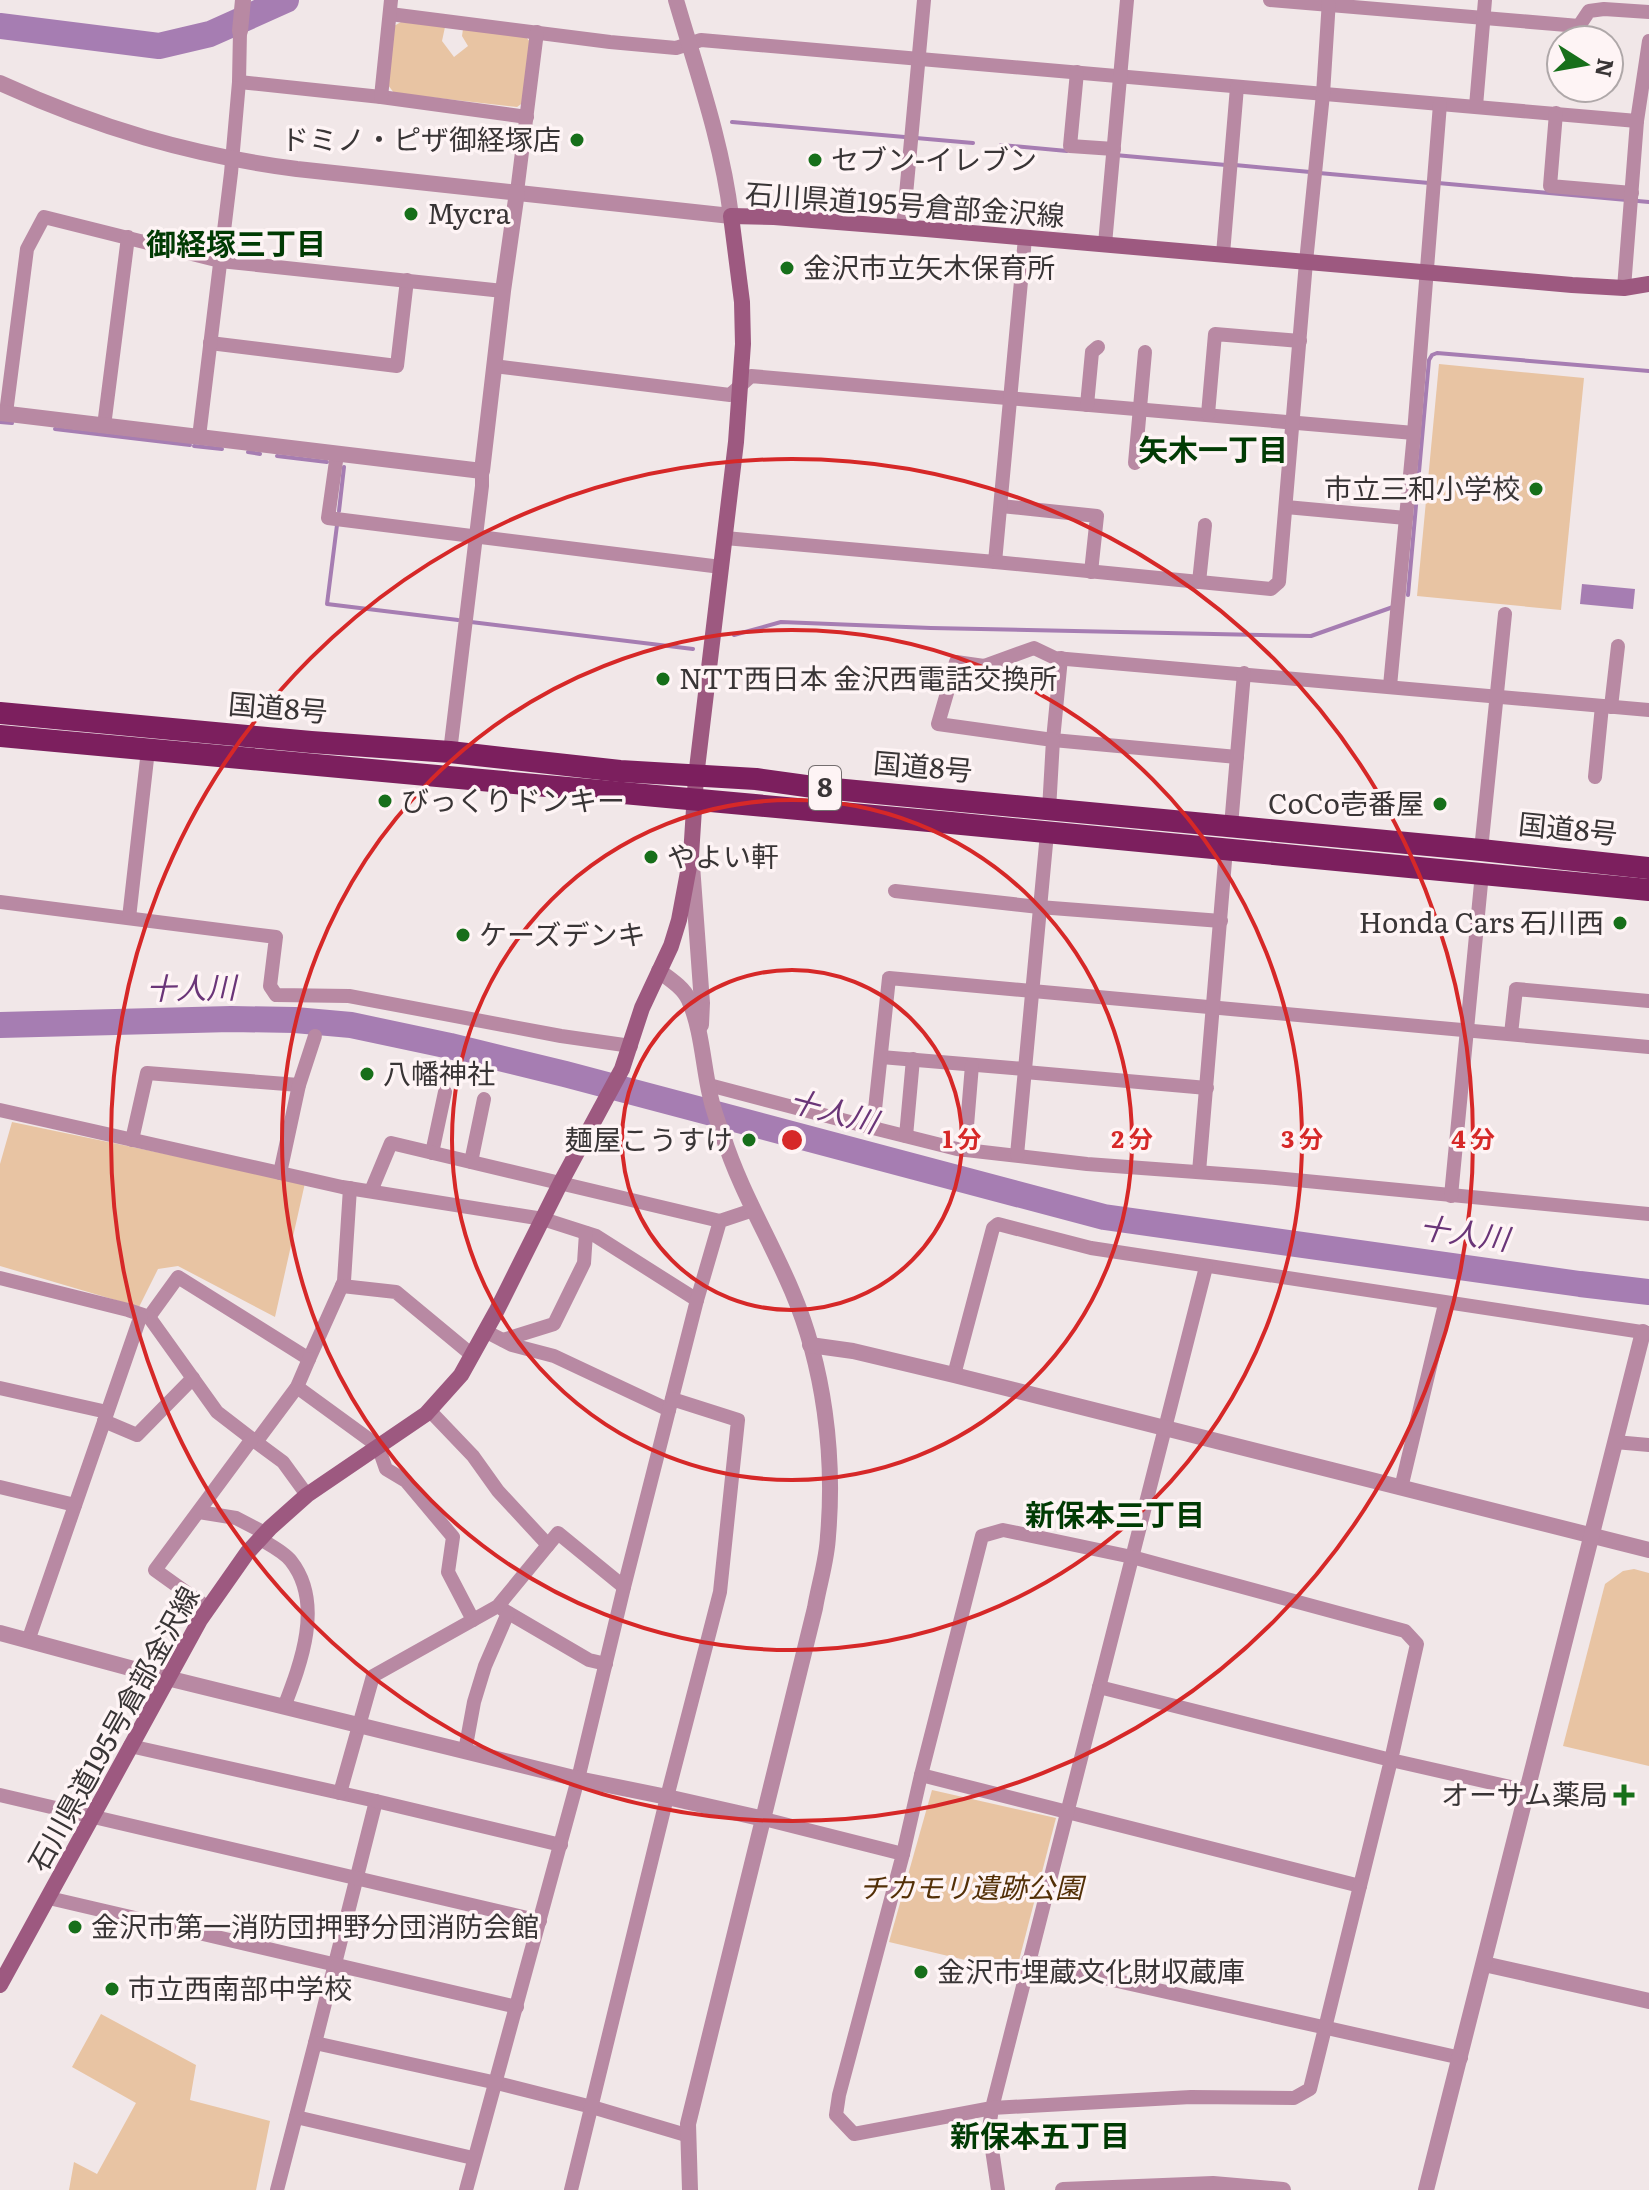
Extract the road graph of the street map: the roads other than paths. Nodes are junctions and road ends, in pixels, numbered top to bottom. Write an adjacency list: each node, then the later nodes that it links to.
1 (676, 0): 14 (street)
2 (924, 0): 15 (street)
3 (1127, 0): 17 (street)
4 (1270, 0): 6 (street)
5 (1485, 0): 10 (street)
6 (1329, 3): 10 (street); 21 (street)
7 (242, 5): 11 (street)
8 (391, 7): 12 (street); 22 (street)
9 (1649, 12): 10 (street)
10 (1484, 18): 24 (street)
11 (240, 31): 18 (street)
12 (537, 32): 14 (street); 26 (street)
13 (1649, 41): 27 (street)
14 (688, 44): 15 (street); 32 (street)
15 (919, 58): 16 (street); 33 (street)
16 (1077, 72): 17 (street); 28 (street)
17 (1120, 76): 20 (street); 28 (street)
18 (239, 82): 22 (street); 29 (street)
19 (0, 84): 29 (street)
20 (1237, 87): 21 (street); 37 (street)
21 (1323, 94): 23 (street); 39 (street)
22 (381, 97): 26 (street)
23 (1440, 104): 24 (street); 40 (street)
24 (1476, 106): 25 (street)
25 (1556, 113): 27 (street); 31 (street)
26 (527, 117): 30 (street)
27 (1642, 117): 31 (street)
28 (1113, 153): 36 (street)
29 (232, 159): 30 (street); 38 (street)
30 (517, 192): 32 (street); 44 (street)
31 (1631, 198): 43 (street)
32 (731, 216): 33 (main road, 石川県道195号倉部金沢線); 50 (main road, 石川県道195号倉部金沢線)
33 (903, 227): 35 (main road, 石川県道195号倉部金沢線)
34 (128, 237): 38 (street); 54 (street); 57 (street)
35 (1025, 238): 36 (main road, 石川県道195号倉部金沢線); 51 (street)
36 (1105, 244): 37 (main road, 石川県道195号倉部金沢線)
37 (1223, 254): 39 (main road, 石川県道195号倉部金沢線)
38 (220, 261): 41 (street); 46 (street)
39 (1306, 262): 40 (main road, 石川県道195号倉部金沢線); 45 (street)
40 (1426, 273): 43 (main road, 石川県道195号倉部金沢線); 58 (street)
41 (407, 280): 44 (street); 46 (street)
42 (1649, 284): 43 (main road, 石川県道195号倉部金沢線)
43 (1624, 288)
44 (503, 291): 49 (street)
45 (1300, 341): 55 (street); 56 (street)
46 (210, 343): 59 (street)
47 (1098, 347): 52 (street)
48 (1145, 352): 53 (street)
49 (494, 366): 50 (street); 62 (street)
50 (741, 386): 51 (street); 68 (main road, 石川県道195号倉部金沢線)
51 (1011, 399): 52 (street); 63 (street)
52 (1087, 405): 53 (street)
53 (1140, 409): 55 (street); 61 (street)
54 (3, 413): 57 (street)
55 (1208, 414): 56 (street)
56 (1293, 422): 58 (street); 64 (street)
57 (104, 426): 59 (street)
58 (1414, 433): 65 (street)
59 (199, 437): 60 (street)
60 (337, 454): 62 (street); 67 (street)
61 (1135, 463)
62 (482, 471): 67 (street)
63 (1001, 506): 69 (street); 71 (street)
64 (1286, 507): 65 (street); 72 (street)
65 (1406, 518): 77 (street)
66 (1205, 525): 72 (street)
67 (475, 536): 70 (street); 85 (street)
68 (725, 538): 69 (street); 70 (main road, 石川県道195号倉部金沢線)
69 (995, 562): 71 (street)
70 (721, 567): 88 (main road, 石川県道195号倉部金沢線)
71 (1091, 572): 72 (street)
72 (1199, 582)
73 (1505, 614): 78 (street)
74 (1618, 646): 79 (street)
75 (1061, 658): 76 (street); 83 (street); 83 (street)
76 (1244, 673): 77 (street); 86 (street)
77 (1390, 686): 78 (street)
78 (1496, 697): 79 (street); 93 (street)
79 (1607, 706): 80 (street); 87 (street)
80 (1649, 710)
81 (0, 713): 85 (highway, 国道8号 / 8)
82 (0, 736): 84 (highway, 国道8号 / 8)
83 (1053, 740): 86 (street); 89 (street)
84 (148, 750): 88 (highway, 国道8号 / 8); 101 (street)
85 (450, 752): 88 (highway, 国道8号 / 8)
86 (1237, 757): 90 (street)
87 (1595, 777)
88 (696, 788): 89 (highway, 国道8号 / 8); 91 (highway, 国道8号 / 8); 94 (main road, 石川県道195号倉部金沢線)
89 (1049, 810): 90 (highway, 国道8号 / 8)
90 (1231, 826): 93 (highway, 国道8号 / 8)
91 (1047, 833): 92 (highway, 国道8号 / 8); 100 (street)
92 (1226, 849): 96 (highway, 国道8号 / 8); 102 (street)
93 (1481, 850): 95 (highway, 国道8号 / 8)
94 (691, 856): 103 (main road, 石川県道195号倉部金沢線); 110 (street)
95 (1649, 868)
96 (1482, 873): 97 (highway, 国道8号 / 8); 107 (street)
97 (1649, 890)
98 (895, 891): 100 (street)
99 (0, 902): 101 (street)
100 (1039, 907): 102 (street); 104 (street)
101 (129, 918): 111 (street)
102 (1221, 921): 106 (street)
103 (659, 971): 110 (street); 111 (main road, 石川県道195号倉部金沢線)
104 (1032, 991): 106 (street); 113 (street); 116 (street)
105 (1649, 1001): 108 (street)
106 (1214, 1007): 107 (street); 118 (street)
107 (1465, 1029): 108 (street); 135 (street)
108 (1511, 1034): 112 (street)
109 (315, 1036): 117 (street)
110 (700, 1039): 119 (street)
111 (631, 1046): 132 (main road, 石川県道195号倉部金沢線)
112 (1649, 1047)
113 (881, 1057): 114 (street); 123 (street)
114 (913, 1059): 115 (street); 124 (street)
115 (972, 1065): 116 (street); 126 (street)
116 (1025, 1071): 118 (street); 128 (street)
117 (299, 1085): 125 (street); 131 (street)
118 (1207, 1088): 130 (street)
119 (709, 1090): 123 (street); 136 (street)
120 (445, 1092): 127 (street)
121 (484, 1099): 129 (street)
122 (0, 1111): 125 (street)
123 (873, 1128): 124 (street)
124 (906, 1136): 126 (street)
125 (132, 1140): 131 (street)
126 (965, 1150): 128 (street)
127 (432, 1153): 129 (street); 134 (street)
128 (1017, 1155): 130 (street)
129 (471, 1162): 132 (street)
130 (1199, 1172): 135 (street)
131 (280, 1173): 133 (street)
132 (561, 1182): 138 (main road, 石川県道195号倉部金沢線); 139 (street)
133 (350, 1188): 134 (street); 143 (street)
134 (371, 1191): 138 (street)
135 (1451, 1196): 137 (street)
136 (753, 1210): 139 (street); 150 (street)
137 (1649, 1214)
138 (543, 1219): 140 (street); 147 (main road, 石川県道195号倉部金沢線)
139 (720, 1221): 144 (street)
140 (586, 1233): 144 (street); 149 (street)
141 (1206, 1267): 145 (street); 153 (street); 160 (street)
142 (0, 1278): 146 (street)
143 (342, 1286): 151 (street); 152 (street)
144 (697, 1300): 157 (street)
145 (1445, 1304): 148 (street); 166 (street)
146 (145, 1316): 152 (street); 154 (street); 159 (street)
147 (485, 1331): 149 (street); 151 (main road, 石川県道195号倉部金沢線)
148 (1646, 1333): 162 (street)
149 (503, 1340): 157 (street)
150 (810, 1345): 153 (street); 198 (street)
151 (472, 1355): 158 (main road, 石川県道195号倉部金沢線)
152 (309, 1359): 155 (street)
153 (954, 1375): 160 (street)
154 (193, 1378): 159 (street); 161 (street)
155 (297, 1387): 161 (street); 164 (street)
156 (0, 1388): 159 (street)
157 (671, 1404): 175 (street); 194 (street)
158 (430, 1411): 164 (main road, 石川県道195号倉部金沢線); 172 (street)
159 (106, 1416): 168 (street)
160 (1165, 1429): 166 (street); 174 (street)
161 (254, 1441): 167 (street); 169 (street)
162 (1615, 1442): 163 (street); 171 (street)
163 (1649, 1445)
164 (378, 1446): 167 (main road, 石川県道195号倉部金沢線); 178 (street)
165 (0, 1487): 168 (street)
166 (1401, 1488): 171 (street)
167 (307, 1495): 170 (main road, 石川県道195号倉部金沢線)
168 (75, 1505): 180 (street)
169 (199, 1512): 170 (street); 176 (street)
170 (262, 1536): 176 (main road, 石川県道195号倉部金沢線); 184 (street)
171 (1591, 1537): 173 (street); 191 (street)
172 (548, 1545): 175 (street); 177 (street)
173 (1649, 1550)
174 (1132, 1557): 183 (street); 188 (street); 189 (street)
175 (624, 1587): 181 (street)
176 (208, 1608): 182 (main road, 石川県道195号倉部金沢線)
177 (503, 1610): 178 (street); 181 (street); 187 (street)
178 (473, 1620): 185 (street)
179 (0, 1633): 180 (street)
180 (28, 1641): 182 (street)
181 (606, 1664): 190 (street)
182 (167, 1678): 184 (street); 186 (main road, 石川県道195号倉部金沢線)
183 (1099, 1687): 188 (street); 196 (street)
184 (284, 1707): 185 (street)
185 (358, 1725): 187 (street); 192 (street)
186 (130, 1746): 192 (street); 197 (main road, 石川県道195号倉部金沢線)
187 (465, 1751): 190 (street)
188 (1391, 1760): 191 (street); 202 (street)
189 (921, 1775): 196 (street); 200 (street)
190 (578, 1779): 194 (street); 199 (street)
191 (1528, 1791): 206 (street)
192 (340, 1793): 195 (street)
193 (0, 1795): 197 (street)
194 (667, 1797): 198 (street); 215 (street)
195 (376, 1801): 199 (street); 201 (street)
196 (1067, 1812): 202 (street); 205 (street)
197 (93, 1817): 201 (street); 203 (main road, 石川県道195号倉部金沢線)
198 (764, 1819): 200 (street); 218 (street)
199 (561, 1845): 204 (street)
200 (903, 1854): 216 (street)
201 (356, 1879): 204 (street); 207 (street)
202 (1360, 1886): 211 (street)
203 (49, 1898): 207 (street); 208 (main road, 石川県道195号倉部金沢線)
204 (540, 1921): 210 (street)
205 (1028, 1961): 211 (street); 216 (street)
206 (1484, 1964): 209 (street); 213 (street)
207 (335, 1965): 210 (street); 212 (street)
208 (3, 1975)
209 (1649, 2001)
210 (517, 2007): 214 (street)
211 (1326, 2028): 213 (street); 216 (street)
212 (315, 2043): 214 (street); 217 (street)
213 (1461, 2058): 227 (street)
214 (497, 2083): 215 (street); 219 (street)
215 (592, 2107): 218 (street); 222 (street)
216 (992, 2108): 224 (street)
217 (296, 2117): 219 (street); 220 (street)
218 (686, 2135): 223 (street)
219 (473, 2158): 221 (street)
220 (277, 2190)
221 (466, 2190)
222 (571, 2190)
223 (690, 2190)
224 (998, 2190)
225 (1063, 2190): 226 (street)
226 (1283, 2190)
227 (1426, 2190)

